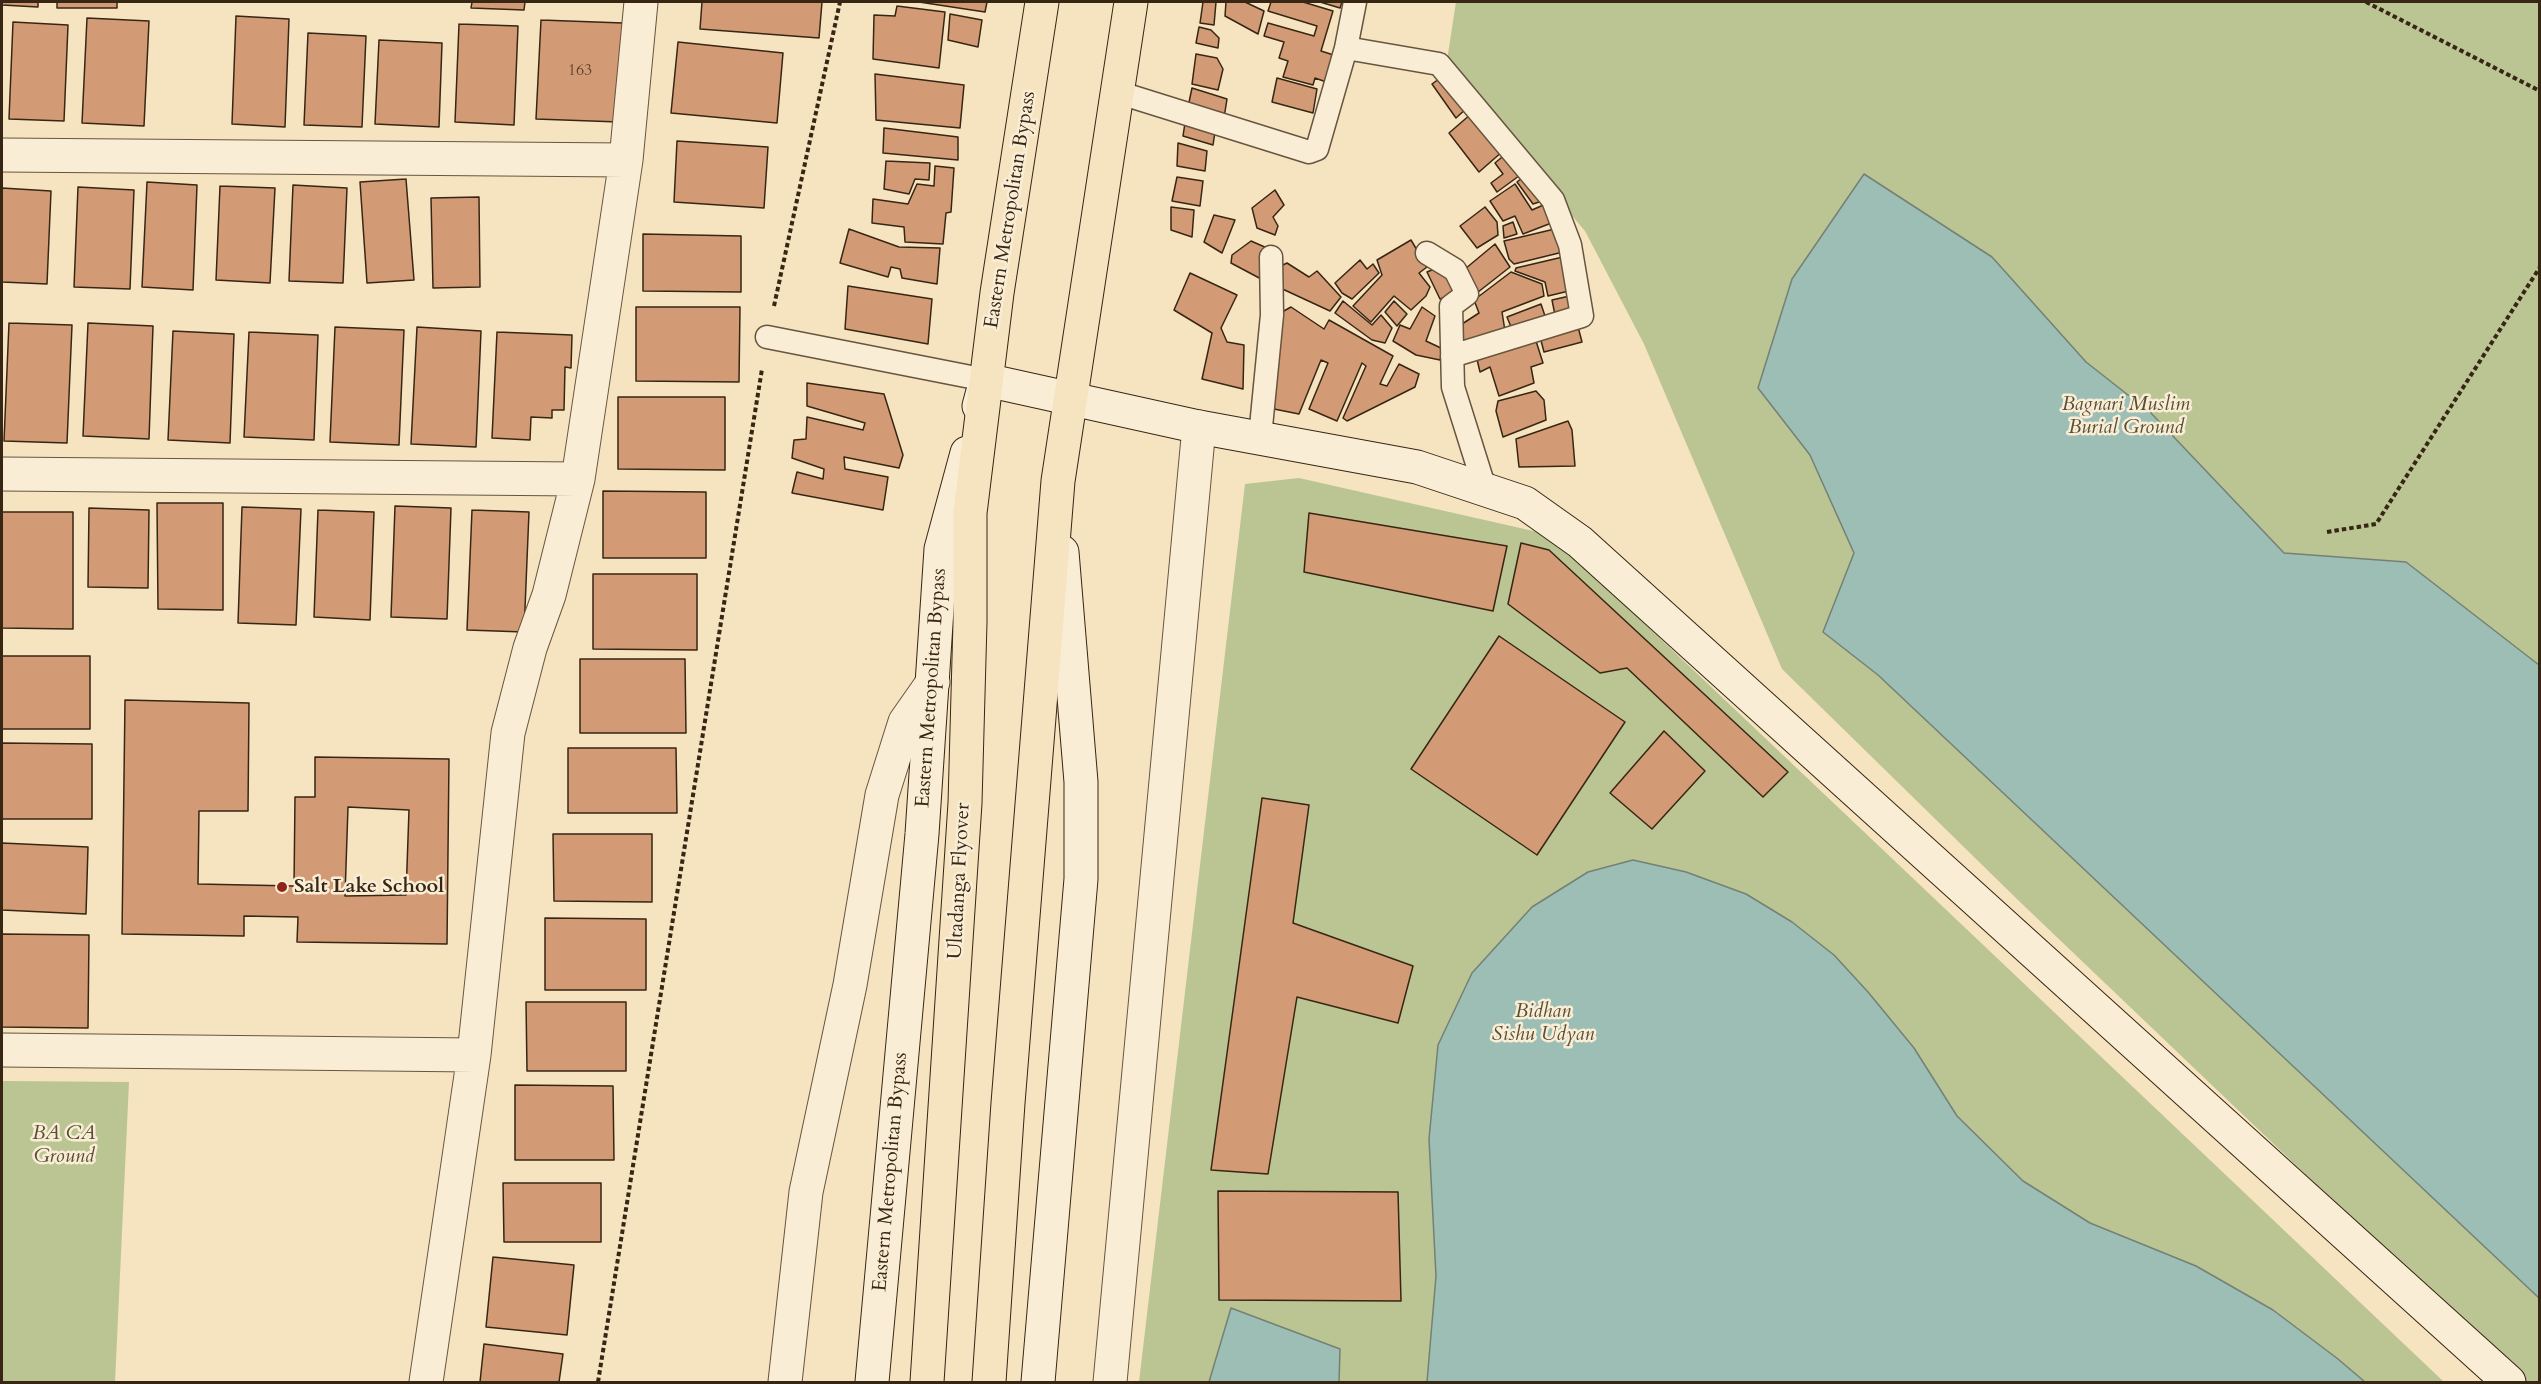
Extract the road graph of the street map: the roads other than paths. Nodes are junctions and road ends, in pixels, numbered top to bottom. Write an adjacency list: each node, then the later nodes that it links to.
1 (641, 2): 8 (street)
2 (1042, 2): 13 (main road, Eastern Metropolitan Bypass)
3 (1131, 2): 6 (main road)
4 (1355, 2): 5 (lane)
5 (1346, 48): 6 (lane); 12 (lane)
6 (1117, 92): 14 (main road)
7 (2, 155): 8 (street)
8 (626, 160): 18 (street)
9 (1427, 253): 12 (lane)
10 (1271, 257): 16 (lane)
11 (767, 338): 13 (lane)
12 (1452, 356): 20 (lane)
13 (986, 380): 14 (street); 21 (street, Eastern Metropolitan Bypass); 27 (main road, Ultadanga Flyover)
14 (1071, 398): 15 (street); 19 (main road)
15 (1199, 426): 16 (street); 30 (street)
16 (1260, 437): 20 (street)
17 (2, 474): 18 (street)
18 (578, 479): 23 (street)
19 (1059, 481): 28 (main road); 29 (street)
20 (1485, 489): 31 (street)
21 (933, 682): 25 (street); 26 (street, Eastern Metropolitan Bypass)
22 (2, 1050): 23 (street)
23 (474, 1055): 24 (street)
24 (426, 1383)
25 (785, 1383)
26 (872, 1383)
27 (927, 1383)
28 (988, 1383)
29 (1038, 1383)
30 (1110, 1383)
31 (2509, 1383)

